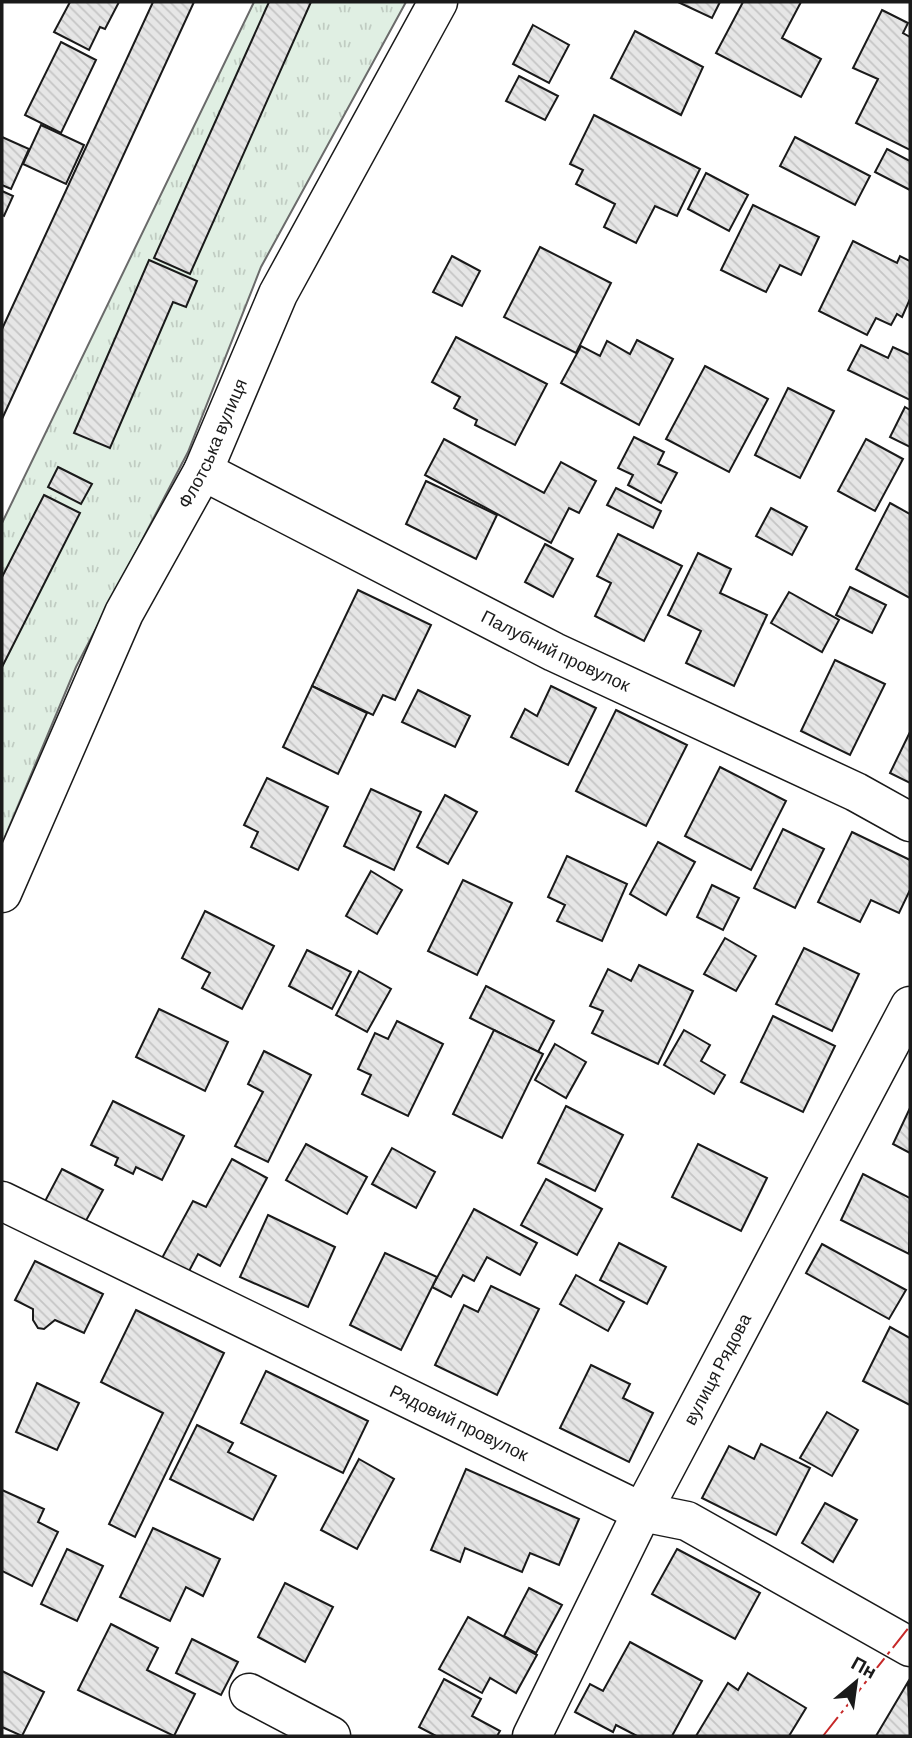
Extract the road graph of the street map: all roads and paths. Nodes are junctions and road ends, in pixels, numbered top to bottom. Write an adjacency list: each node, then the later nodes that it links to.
1 (438, 2): 2 (street, Флотська вулиця)
2 (203, 471): 3 (street, Палубний провулок); 4 (street, Флотська вулиця)
3 (910, 822)
4 (2, 893)
5 (910, 1006): 7 (street, вулиця Рядова)
6 (2, 1201): 7 (street, Рядовий провулок)
7 (642, 1512): 8 (street, Рядовий провулок); 11 (street, вулиця Рядова)
8 (910, 1647)
9 (249, 1693): 10 (street)
10 (331, 1736)
11 (532, 1736)

